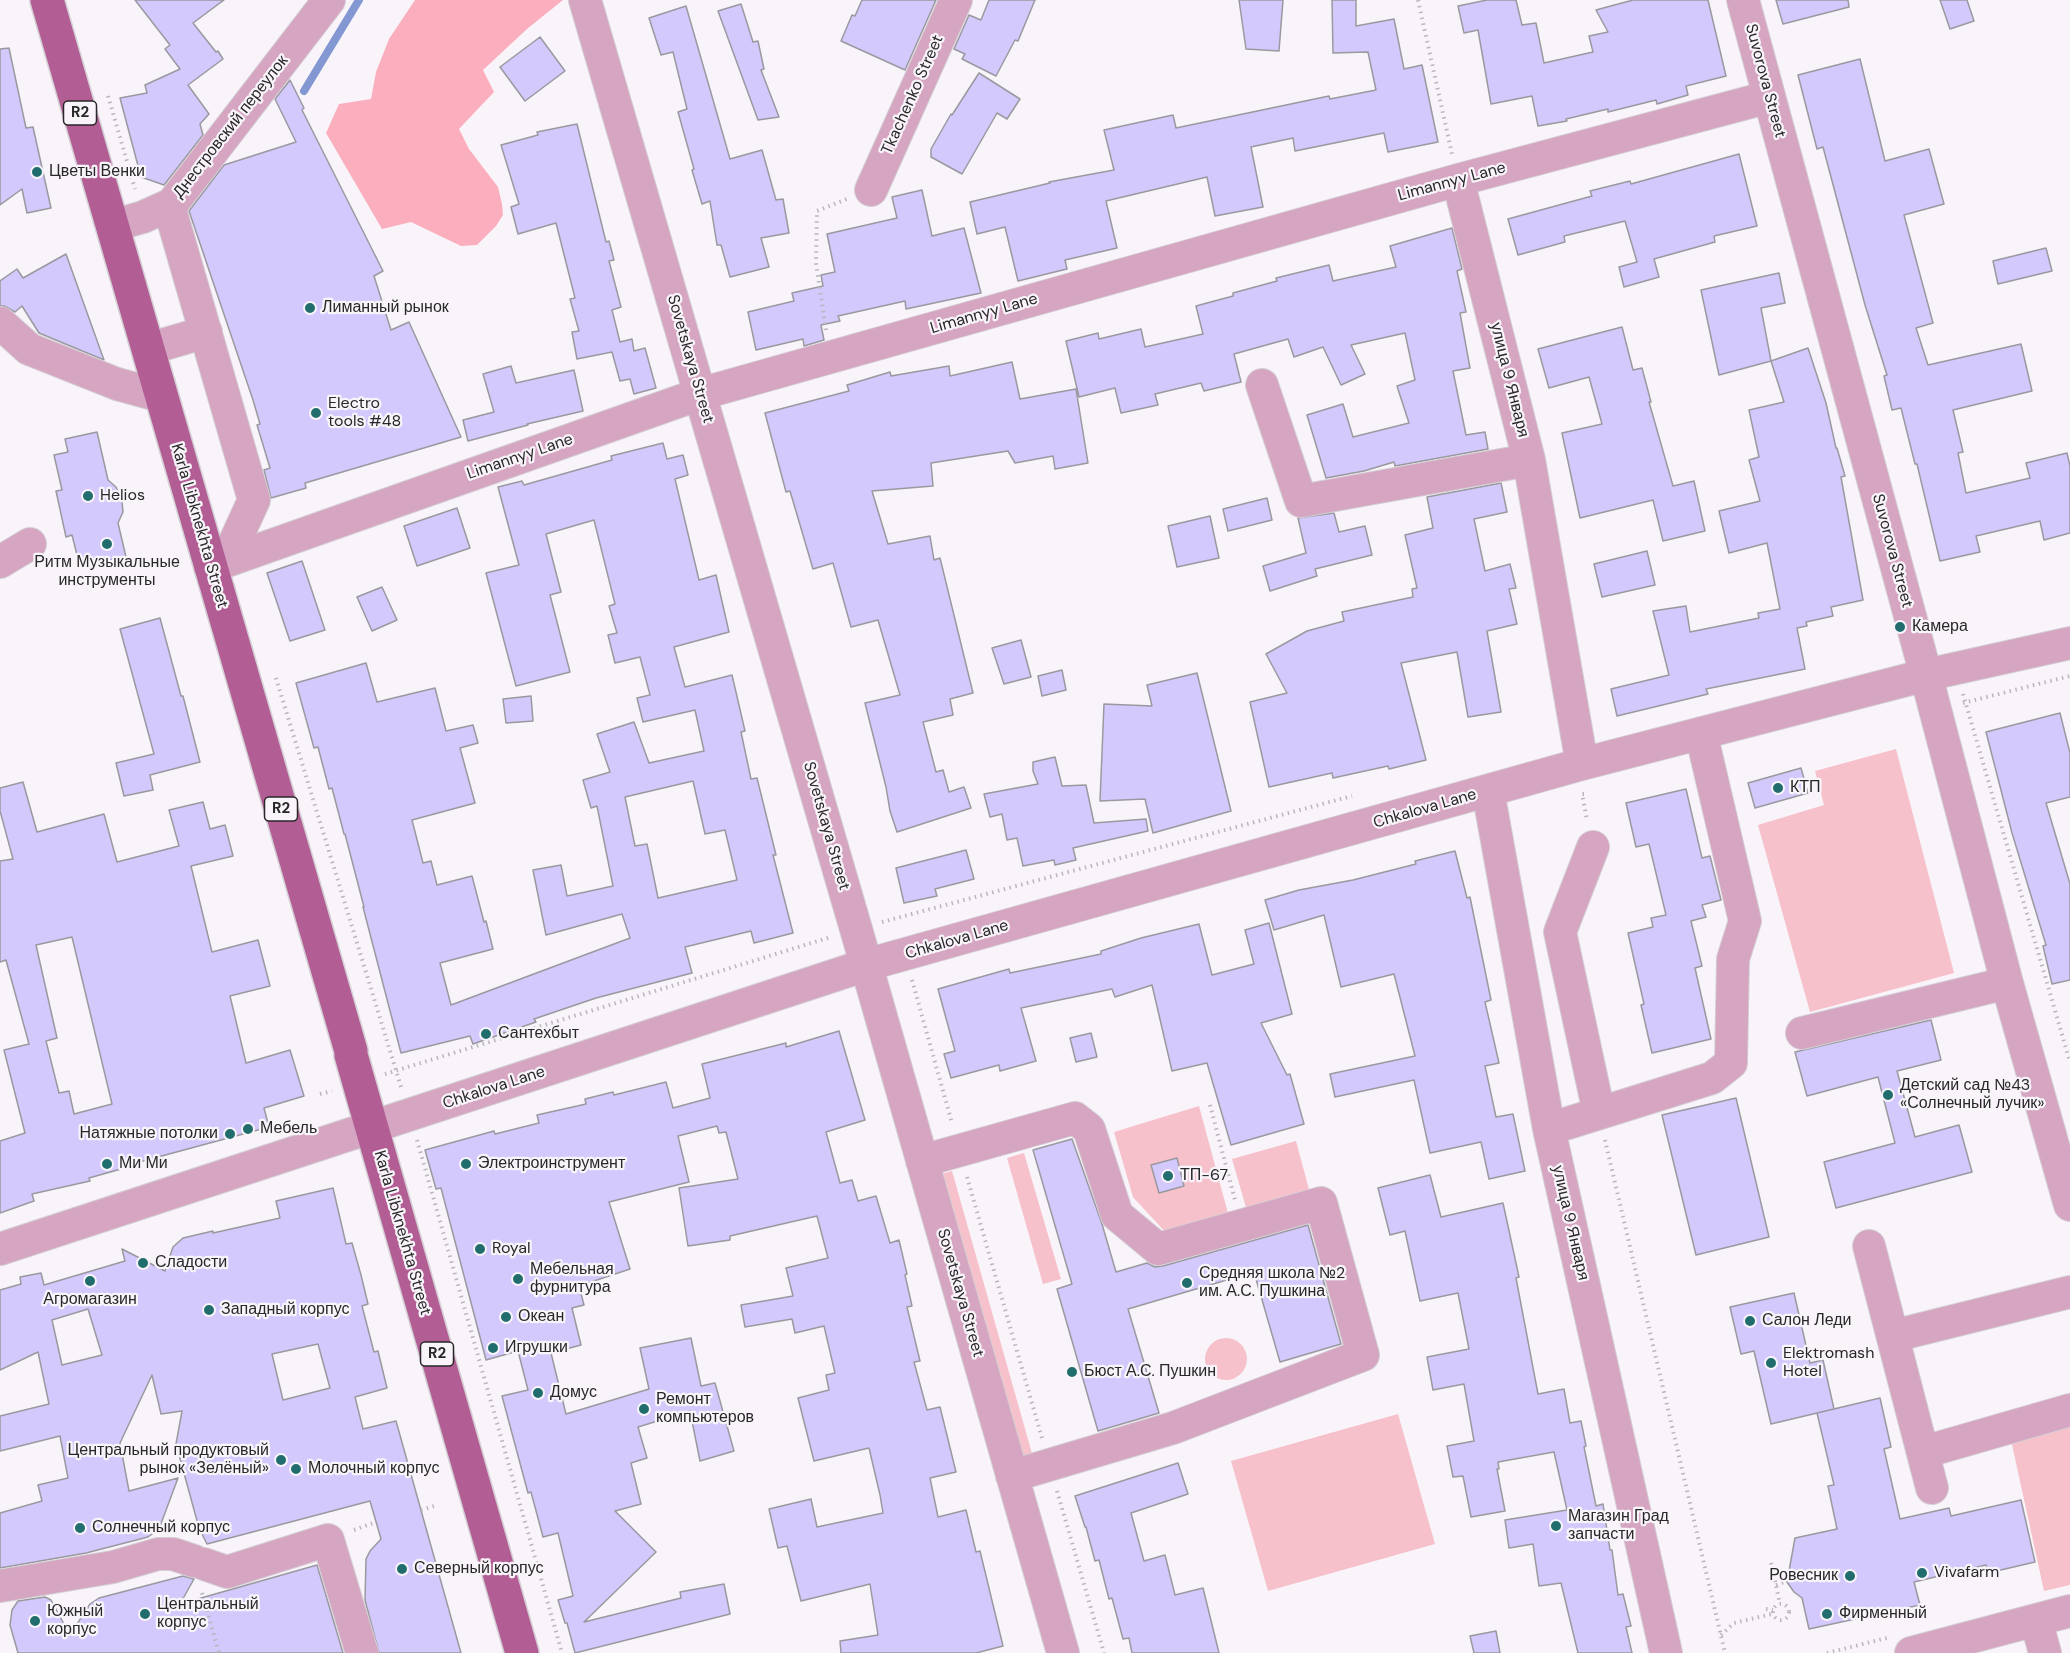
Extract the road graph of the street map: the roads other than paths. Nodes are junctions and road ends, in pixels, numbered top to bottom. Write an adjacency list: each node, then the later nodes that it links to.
1 (47, 0): 10 (main road, Karla Libknekhta Street / R2)
2 (329, 0): 9 (street, Днестровский переулок)
3 (585, 0): 15 (street, Sovetskaya Street)
4 (956, 0): 8 (street, Tkachenko Street)
5 (1743, 0): 6 (street, Suvorova Street)
6 (1769, 97): 7 (street, Limannyy Lane); 22 (street, Suvorova Street)
7 (1458, 180): 15 (street, Limannyy Lane); 17 (street, улица 9 Января)
8 (871, 190)
9 (171, 204): 10 (street, Днестровский переулок); 12 (street)
10 (112, 226): 13 (main road, Karla Libknekhta Street / R2)
11 (0, 323): 16 (street)
12 (206, 332): 13 (street); 20 (street)
13 (148, 349): 16 (main road, Karla Libknekhta Street / R2)
14 (1262, 385): 17 (street)
15 (700, 394): 20 (street, Limannyy Lane); 27 (street, Sovetskaya Street)
16 (161, 396): 20 (main road, Karla Libknekhta Street / R2)
17 (1529, 460): 24 (street, улица 9 Января)
18 (30, 544): 19 (street)
19 (0, 562)
20 (210, 567): 31 (main road, Karla Libknekhta Street / R2)
21 (2069, 650): 22 (street, Chkalova Lane)
22 (1926, 675): 23 (street, Chkalova Lane); 28 (street, Suvorova Street)
23 (1701, 733): 24 (street, Chkalova Lane); 30 (street)
24 (1588, 777): 25 (street, Chkalova Lane)
25 (1488, 791): 27 (street, Chkalova Lane); 32 (street, улица 9 Января)
26 (1593, 847): 30 (street)
27 (866, 965): 31 (street, Chkalova Lane); 33 (street, Sovetskaya Street)
28 (2007, 983): 29 (street); 34 (street, Suvorova Street)
29 (1802, 1033)
30 (1599, 1113): 32 (street)
31 (373, 1128): 36 (street, Chkalova Lane); 47 (main road, Karla Libknekhta Street / R2)
32 (1549, 1129): 49 (street, улица 9 Января)
33 (922, 1161): 41 (street, Sovetskaya Street); 41 (street)
34 (2070, 1205)
35 (1869, 1246): 38 (street)
36 (0, 1248)
37 (2070, 1292): 38 (street)
38 (1893, 1336): 40 (street)
39 (2070, 1410): 40 (street)
40 (1924, 1452): 42 (street)
41 (1012, 1476): 48 (street, Sovetskaya Street)
42 (1932, 1488)
43 (0, 1587): 46 (street)
44 (2070, 1611): 45 (street)
45 (2036, 1620): 50 (street); 51 (street)
46 (362, 1653)
47 (522, 1653)
48 (1063, 1653)
49 (1666, 1653)
50 (1911, 1653)
51 (2045, 1653)

